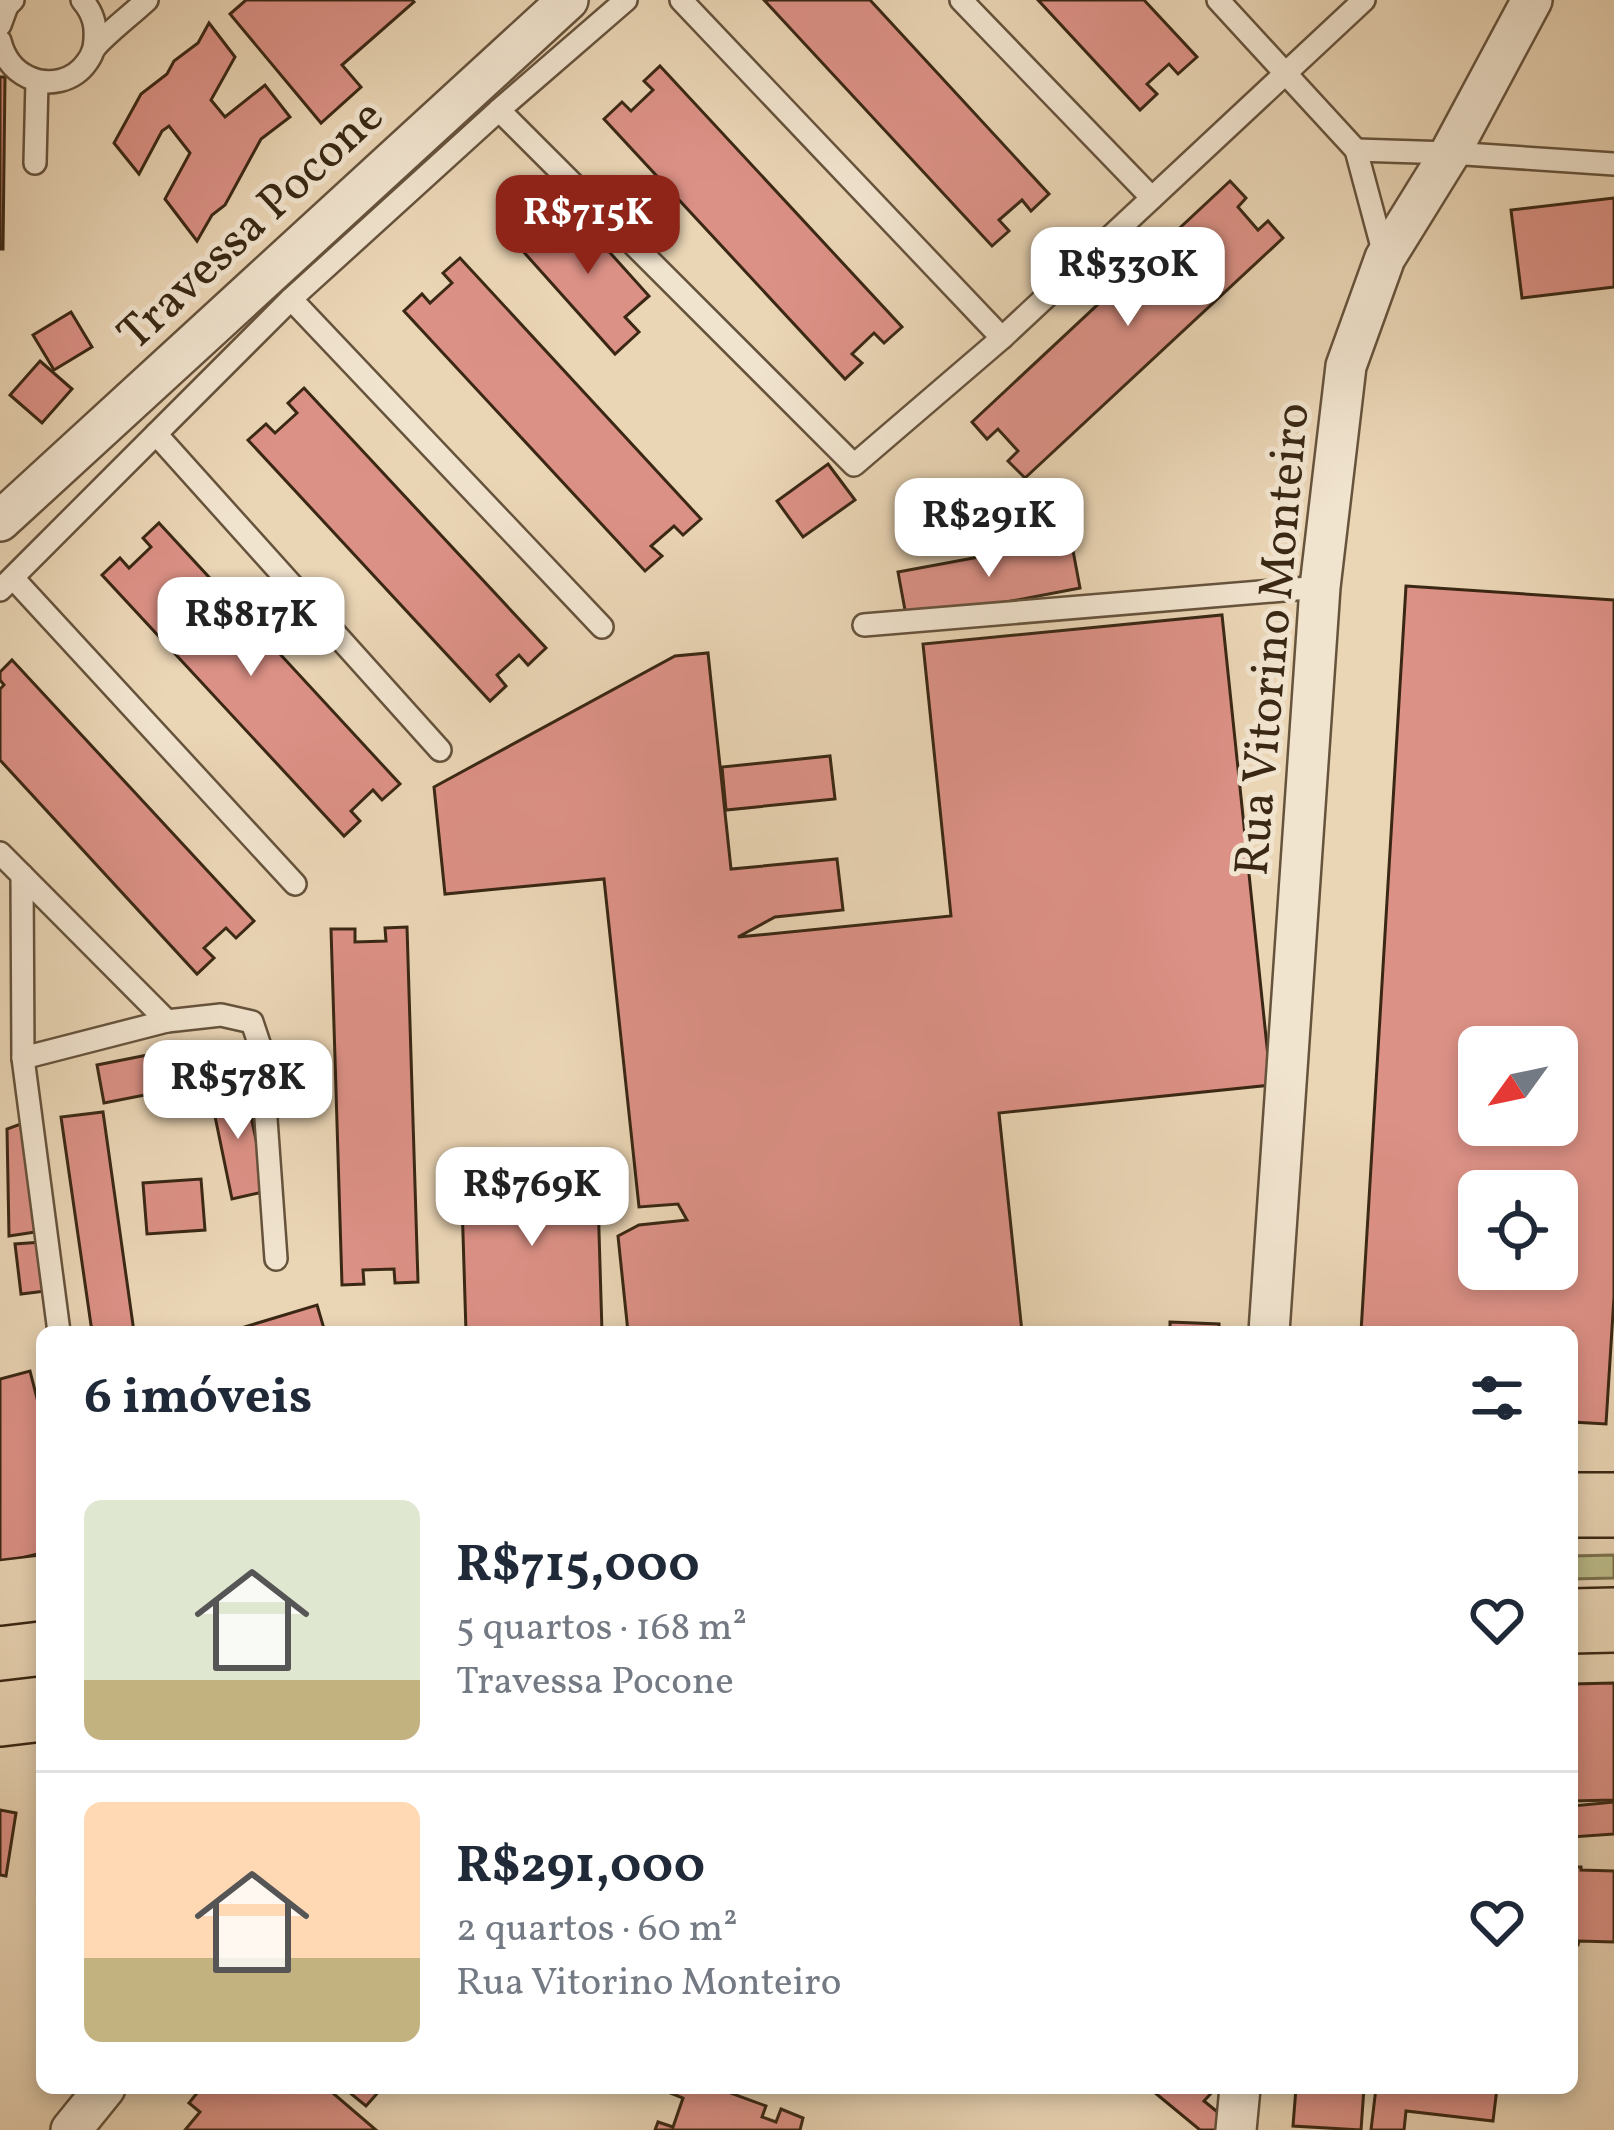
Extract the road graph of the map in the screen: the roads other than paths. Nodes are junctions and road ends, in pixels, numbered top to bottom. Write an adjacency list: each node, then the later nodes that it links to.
1 (13, 0): 11 (lane)
2 (82, 0): 13 (lane)
3 (147, 0): 13 (lane)
4 (568, 0): 26 (street, Travessa Pocone)
5 (626, 0): 16 (lane)
6 (681, 0): 24 (lane)
7 (962, 0): 21 (lane)
8 (1218, 0): 14 (lane)
9 (1364, 0): 14 (lane)
10 (1532, 0): 18 (street, Rua Vitorino Monteiro)
11 (0, 21)
12 (0, 41): 15 (lane)
13 (94, 48): 15 (lane)
14 (1285, 72): 17 (lane); 21 (lane)
15 (37, 81): 19 (lane)
16 (499, 110): 23 (lane); 24 (lane)
17 (1356, 150): 18 (lane); 22 (lane)
18 (1450, 153): 20 (lane); 22 (street, Rua Vitorino Monteiro)
19 (35, 163)
20 (1614, 164)
21 (1152, 198): 24 (lane)
22 (1385, 258): 28 (street, Rua Vitorino Monteiro)
23 (291, 299): 25 (lane); 30 (lane)
24 (1002, 338)
25 (156, 434): 27 (lane); 31 (lane)
26 (0, 521)
27 (6, 584): 34 (lane)
28 (1320, 587): 29 (lane); 39 (street, Rua Vitorino Monteiro)
29 (864, 625)
30 (602, 626)
31 (440, 750)
32 (0, 853): 33 (lane)
33 (22, 875): 35 (lane); 36 (lane)
34 (295, 884)
35 (167, 1021): 36 (lane); 37 (lane)
36 (23, 1058): 38 (lane)
37 (276, 1259)
38 (58, 1326)
39 (1269, 1326)
40 (1578, 1505): 41 (main road)
41 (1614, 1505)
42 (36, 1589): 43 (main road)
43 (0, 1594)
44 (1614, 1620): 45 (main road)
45 (1578, 1621)
46 (36, 1710): 47 (main road)
47 (0, 1714)
48 (100, 2094): 50 (street)
49 (1239, 2094): 51 (street)
50 (71, 2130)
51 (1235, 2130)

